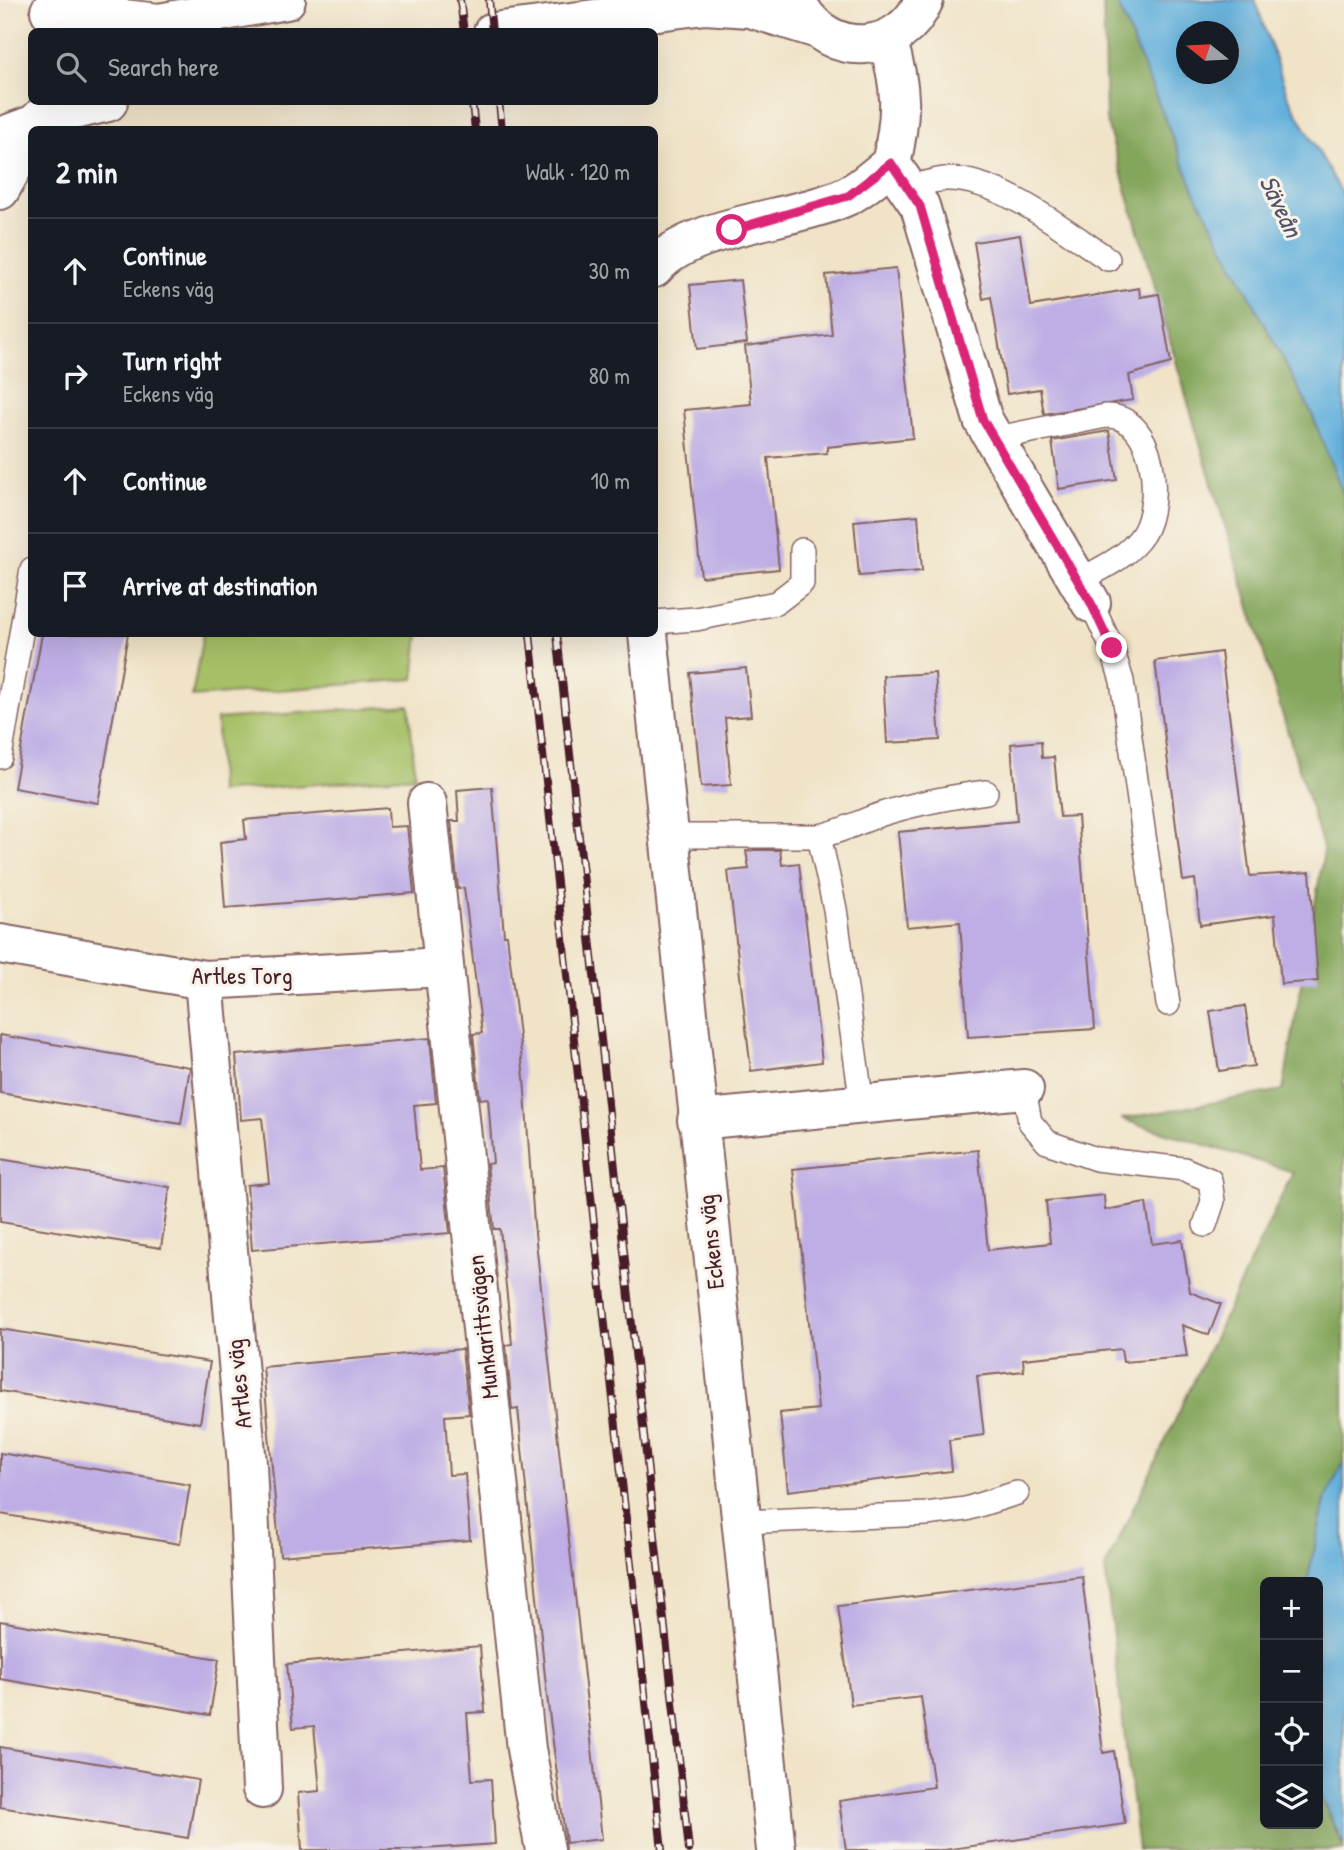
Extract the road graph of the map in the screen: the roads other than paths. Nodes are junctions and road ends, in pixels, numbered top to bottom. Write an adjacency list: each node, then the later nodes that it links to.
1 (286, 0): 3 (street)
2 (928, 4): 6 (street)
3 (50, 14)
4 (806, 14): 5 (street); 6 (street)
5 (524, 28)
6 (887, 40): 10 (street)
7 (96, 105): 8 (street)
8 (33, 120)
9 (28, 134): 11 (street)
10 (899, 176): 12 (lane); 13 (street); 14 (street)
11 (0, 190)
12 (1108, 258)
13 (658, 263)
14 (992, 439): 17 (street); 17 (lane)
15 (802, 550): 18 (lane)
16 (28, 592): 20 (lane)
17 (1085, 592): 28 (lane)
18 (658, 622)
19 (648, 637): 23 (street, Eckens väg)
20 (0, 757)
21 (986, 792): 24 (lane)
22 (427, 803): 26 (street, Munkarittsvägen)
23 (669, 836): 24 (lane); 31 (street, Eckens väg)
24 (819, 836): 30 (lane)
25 (0, 944): 27 (street, Artles Torg)
26 (444, 967): 27 (street, Artles Torg); 36 (street, Munkarittsvägen)
27 (204, 981): 35 (street, Artles väg)
28 (1168, 1004)
29 (1024, 1089): 30 (street); 32 (lane)
30 (862, 1105): 31 (street)
31 (697, 1121): 34 (street, Eckens väg)
32 (1205, 1225)
33 (1017, 1493): 34 (lane)
34 (741, 1522): 37 (street, Eckens väg)
35 (262, 1789)
36 (545, 1850)
37 (776, 1850)

